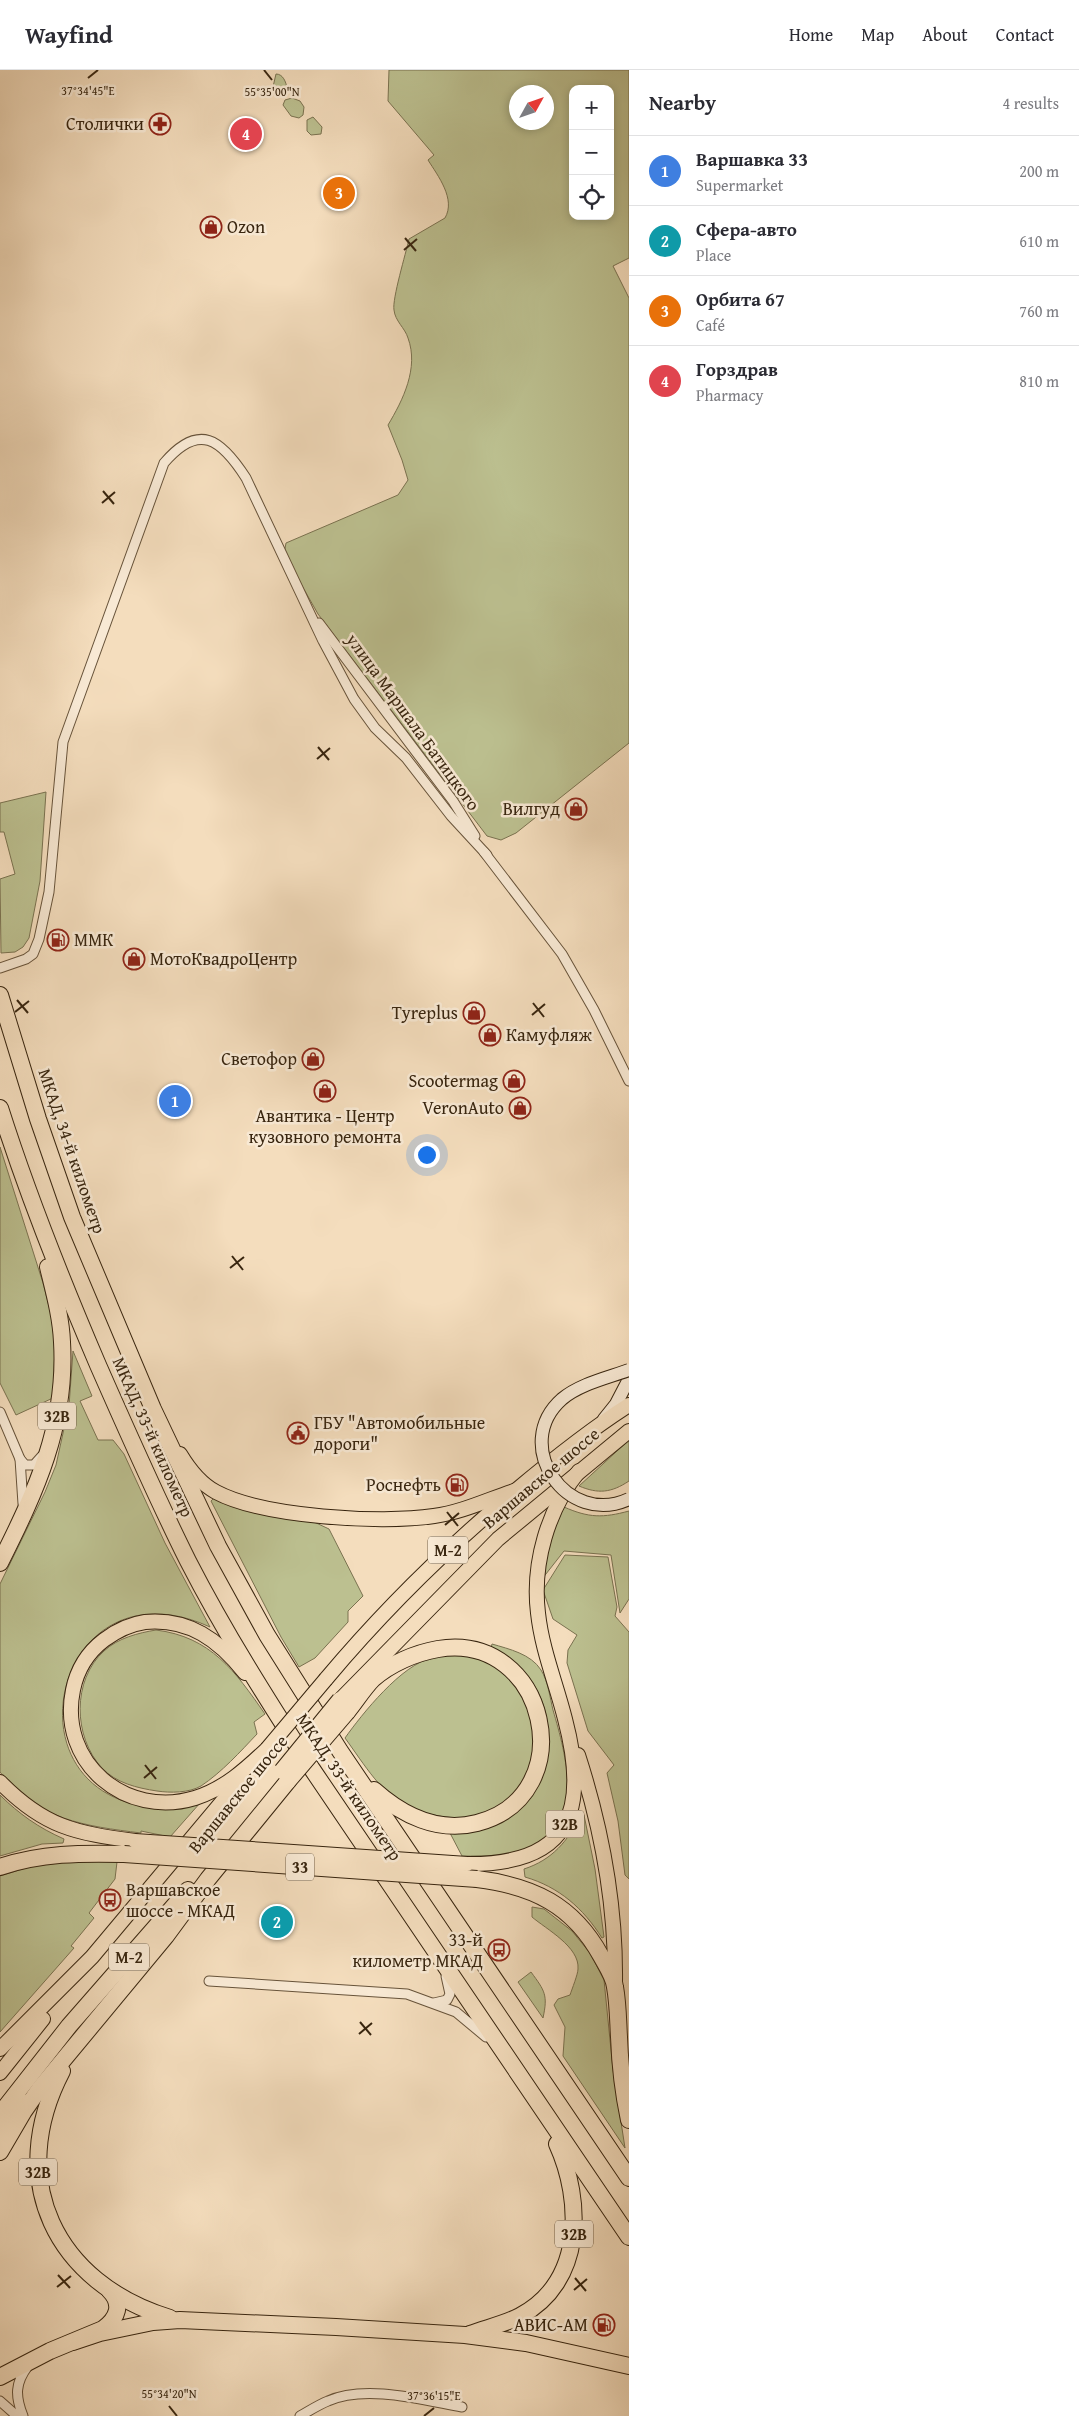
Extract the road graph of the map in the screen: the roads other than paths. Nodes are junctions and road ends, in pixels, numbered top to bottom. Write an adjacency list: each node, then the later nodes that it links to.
1 (310, 610): 2 (street, улица Маршала Батицкого); 2 (street, улица Маршала Батицкого); 3 (street, улица Маршала Батицкого)
2 (486, 855): 5 (street, улица Маршала Батицкого)
3 (0, 968)
4 (0, 996): 8 (highway, МКАД, 34-й километр)
5 (629, 1081)
6 (0, 1108): 7 (highway)
7 (24, 1181): 16 (highway, 32B); 27 (highway, МКАД, 33-й километр)
8 (114, 1318): 12 (highway, МКАД, 33-й километр)
9 (629, 1370): 20 (main road, bridge)
10 (629, 1379): 14 (main road)
11 (629, 1405): 14 (main road, Варшавское шоссе)
12 (153, 1409): 19 (main road); 29 (highway, МКАД, 33-й километр)
13 (0, 1412): 17 (street)
14 (601, 1423): 19 (main road, Варшавское шоссе / М-2)
15 (629, 1431): 18 (main road, Варшавское шоссе)
16 (51, 1444): 17 (street); 21 (highway, 32B)
17 (20, 1459): 21 (street)
18 (579, 1471): 23 (main road, Варшавское шоссе / М-2); 26 (main road)
19 (517, 1490): 28 (main road, Варшавское шоссе / М-2, bridge)
20 (629, 1499)
21 (22, 1518): 22 (highway, 32B)
22 (0, 1563)
23 (418, 1619): 24 (main road); 25 (main road, Варшавское шоссе / М-2)
24 (373, 1679): 25 (highway); 29 (highway)
25 (343, 1706): 37 (highway, Варшавское шоссе / М-2, bridge)
26 (565, 1717): 30 (main road, 32B, bridge); 35 (main road, 32B)
27 (288, 1732): 28 (main road); 32 (highway, МКАД, 33-й километр)
28 (267, 1749): 33 (main road, Варшавское шоссе / М-2)
29 (340, 1751): 48 (highway, МКАД, 33-й километр)
30 (0, 1782)
31 (0, 1867): 35 (highway, 33, bridge)
32 (428, 1940): 36 (street); 40 (highway, МКАД, 33-й километр)
33 (92, 1957): 38 (main road, Варшавское шоссе); 41 (main road, М-2)
34 (209, 1982): 36 (street)
35 (615, 1986): 45 (highway, 32B)
36 (434, 2003): 40 (street)
37 (74, 2033): 39 (highway); 43 (main road, Варшавское шоссе); 44 (highway, М-2); 50 (highway, 32B)
38 (0, 2050)
39 (60, 2062): 43 (street); 47 (highway)
40 (514, 2067): 42 (highway, МКАД, 33-й километр)
41 (0, 2073)
42 (526, 2085): 49 (highway, МКАД, 33-й километр); 52 (highway, 32B)
43 (22, 2096): 44 (street); 46 (main road, Варшавское шоссе)
44 (0, 2116)
45 (629, 2120)
46 (0, 2130)
47 (0, 2152)
48 (629, 2178)
49 (629, 2237)
50 (107, 2288): 51 (highway, 32B); 53 (highway)
51 (180, 2320): 52 (highway); 53 (highway)
52 (465, 2335): 55 (highway)
53 (73, 2342): 54 (highway)
54 (33, 2359): 56 (highway); 60 (street)
55 (629, 2366)
56 (0, 2377)
57 (0, 2401): 59 (street)
58 (462, 2407): 61 (street)
59 (17, 2416)
60 (23, 2416)
61 (300, 2416)

